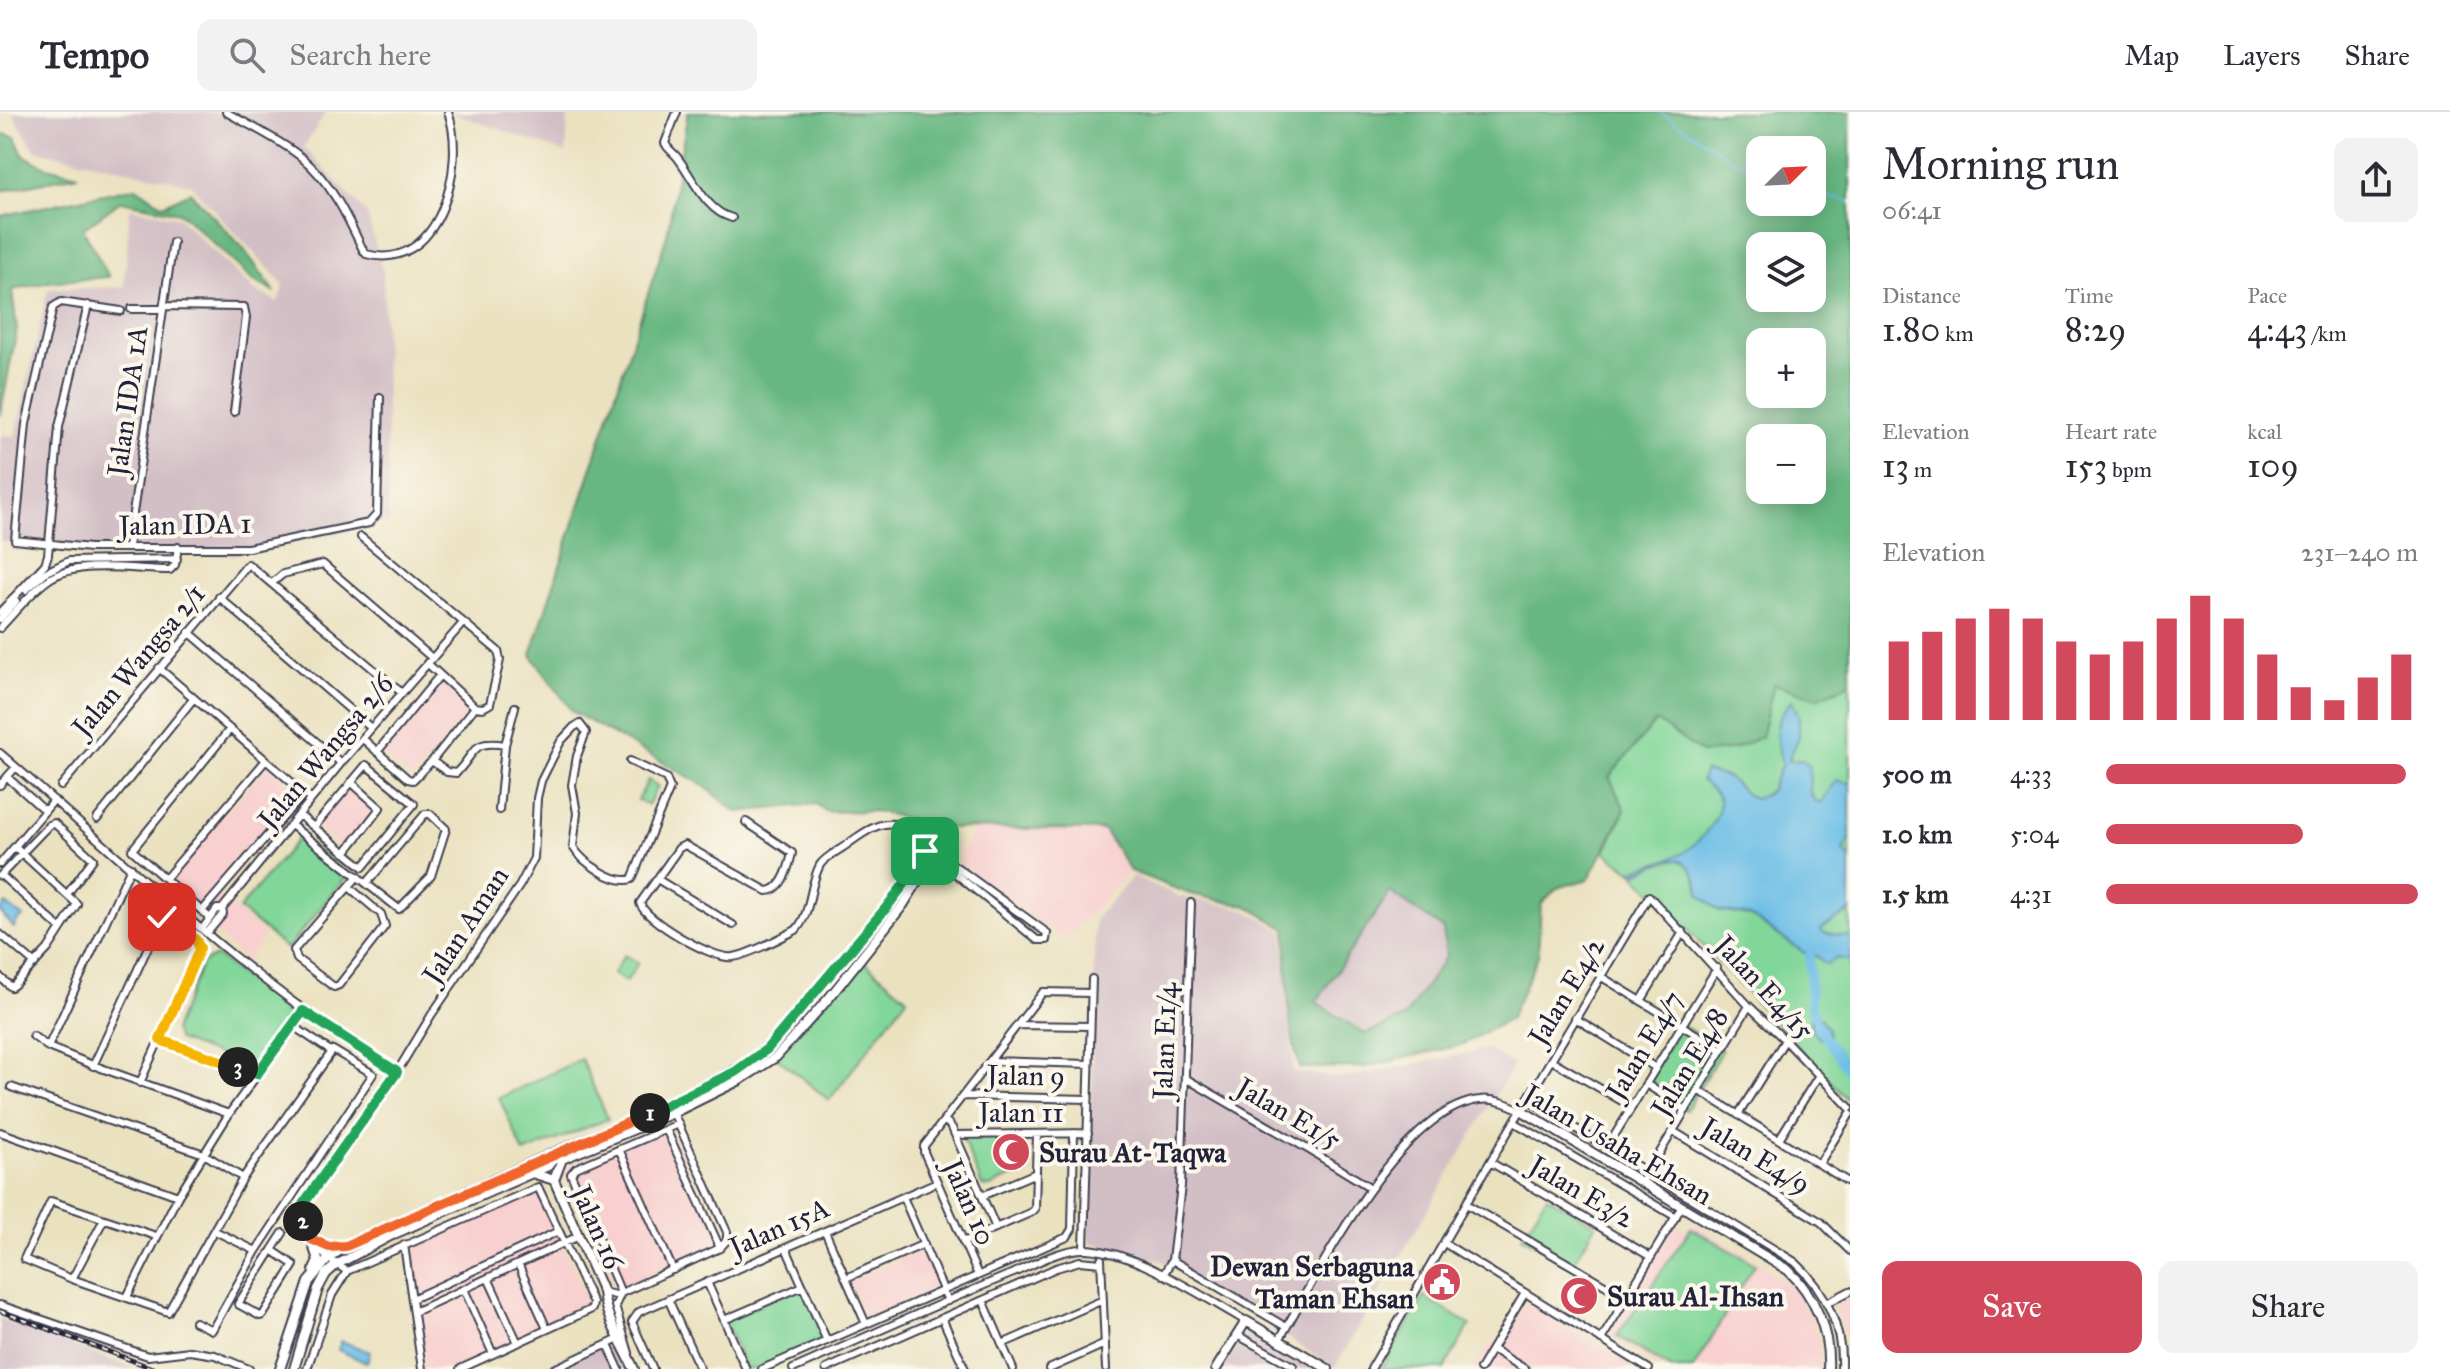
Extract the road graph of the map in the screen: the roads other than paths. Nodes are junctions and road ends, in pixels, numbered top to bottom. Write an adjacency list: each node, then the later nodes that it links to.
1 (226, 112): 2 (street)
2 (448, 112)
3 (677, 112): 4 (street)
4 (732, 218)
5 (173, 242): 7 (street, Jalan IDA 1A)
6 (88, 305): 9 (street); 13 (street); 13 (street, Jalan IDA 1)
7 (164, 307): 8 (street); 11 (street); 14 (street, Jalan IDA 1A)
8 (131, 309)
9 (121, 311)
10 (380, 397): 15 (street, Jalan IDA 1)
11 (234, 412)
12 (361, 537): 21 (street)
13 (50, 543): 14 (street, Jalan IDA 1); 19 (street)
14 (128, 547): 15 (street, Jalan IDA 1)
15 (178, 547): 16 (street)
16 (54, 572): 20 (street); 22 (street)
17 (272, 583): 18 (street, Jalan Wangsa 2/1); 24 (street); 27 (street)
18 (219, 597): 23 (street, Jalan Wangsa 2/1); 31 (street)
19 (0, 612)
20 (0, 619)
21 (463, 623): 24 (street, Jalan Wangsa 2/6); 29 (street)
22 (0, 628)
23 (189, 632): 25 (street, Jalan Wangsa 2/1); 40 (street)
24 (430, 661): 26 (street); 27 (street, Jalan Wangsa 2/6)
25 (159, 668): 28 (street); 45 (street, Jalan Wangsa 2/1)
26 (440, 675): 29 (street); 35 (street)
27 (402, 693): 31 (street, Jalan Wangsa 2/6)
28 (194, 698): 32 (street); 52 (street)
29 (475, 707): 38 (street)
30 (515, 707): 34 (street)
31 (371, 728): 33 (street, Jalan Wangsa 2/6)
32 (230, 729): 37 (street); 67 (street)
33 (363, 739): 35 (street); 40 (street, Jalan Wangsa 2/6)
34 (505, 745): 38 (street); 49 (street)
35 (377, 752): 38 (street)
36 (0, 753): 41 (street)
37 (266, 760): 46 (street); 67 (street)
38 (432, 761)
39 (630, 761): 107 (street, Jalan Aman)
40 (341, 763): 47 (street, Jalan Wangsa 2/6)
41 (16, 767): 42 (street); 48 (street)
42 (7, 777): 44 (street); 50 (street)
43 (351, 782): 55 (street); 61 (street); 61 (street)
44 (0, 785)
45 (61, 786)
46 (304, 793): 47 (street); 75 (street)
47 (311, 799): 51 (street, Jalan Wangsa 2/6)
48 (54, 800): 50 (street); 64 (street)
49 (499, 810)
50 (45, 811): 56 (street)
51 (299, 815): 54 (street, Jalan Wangsa 2/6); 55 (street)
52 (97, 819)
53 (746, 822): 68 (street)
54 (291, 825): 66 (street); 74 (street, Jalan Wangsa 2/6)
55 (314, 827): 61 (street)
56 (21, 839): 58 (street); 59 (street)
57 (929, 840): 62 (street); 62 (street); 68 (street)
58 (29, 846): 60 (street); 71 (street)
59 (15, 847): 60 (street); 63 (street)
60 (23, 853): 65 (street); 71 (street)
61 (345, 853)
62 (934, 855): 62 (street); 119 (street)
63 (0, 864)
64 (131, 867): 79 (street); 99 (street)
65 (1, 876): 78 (street)
66 (358, 876): 69 (street); 70 (street)
67 (166, 878): 75 (street)
68 (657, 879): 77 (street)
69 (367, 883): 69 (street)
70 (349, 887): 70 (street)
71 (68, 893): 78 (street)
72 (1649, 896): 80 (street, Jalan E4/15); 84 (street, Jalan E4/2)
73 (1191, 903): 110 (street, Jalan E1/4)
74 (222, 909): 76 (street, Jalan Wangsa 2/6); 79 (street, Jalan Wangsa 2/6)
75 (202, 911): 76 (street)
76 (210, 918): 79 (street, Jalan Wangsa 2/6)
77 (733, 925)
78 (60, 928): 82 (street)
79 (204, 931): 90 (street)
80 (1683, 932): 83 (street, Jalan E4/15); 88 (street)
81 (0, 934): 82 (street)
82 (35, 964): 85 (street)
83 (1717, 968): 89 (street, Jalan E4/15); 93 (street, Jalan E4/7)
84 (1600, 976): 88 (street); 91 (street, Jalan E4/2)
85 (0, 977)
86 (1092, 979): 87 (street)
87 (1091, 993): 92 (street); 95 (street)
88 (1641, 1001): 93 (street)
89 (1749, 1006): 98 (street, Jalan E4/15); 100 (street, Jalan E4/8)
90 (303, 1011): 94 (street); 107 (street)
91 (1575, 1018): 102 (street, Jalan E4/2); 106 (street)
92 (1017, 1025): 95 (street); 103 (street)
93 (1682, 1025): 100 (street); 106 (street, Jalan E4/7)
94 (293, 1026): 101 (street); 108 (street)
95 (1090, 1026): 104 (street)
96 (33, 1036): 99 (street)
97 (160, 1040): 105 (street); 108 (street); 111 (street)
98 (1785, 1040): 109 (street, Jalan E4/15); 124 (street)
99 (48, 1047): 105 (street)
100 (1722, 1050): 114 (street, Jalan E4/8)
101 (333, 1051): 146 (street); 177 (street)
102 (1551, 1060): 117 (street, Jalan E4/2); 118 (street)
103 (990, 1061): 104 (street); 115 (street)
104 (1089, 1064): 116 (street)
105 (93, 1066): 111 (street)
106 (1656, 1068): 112 (street, Jalan E4/7)
107 (397, 1072): 166 (street, Jalan Aman)
108 (257, 1074): 123 (street)
109 (1819, 1075): 122 (street, Jalan E4/15); 135 (street)
110 (1185, 1078): 151 (street, Jalan E1/5); 181 (street, Jalan E1/4)
111 (140, 1083): 123 (street)
112 (1646, 1084): 118 (street, Jalan E4/7); 121 (street)
113 (11, 1087): 138 (street)
114 (1698, 1090): 121 (street, Jalan E4/8); 124 (street)
115 (963, 1096): 116 (street, Jalan 9); 125 (street)
116 (1088, 1099): 132 (street)
117 (1527, 1099): 120 (street, Jalan E4/2); 136 (street)
118 (1632, 1107): 136 (street, Jalan E4/7)
119 (671, 1109): 127 (street); 139 (street)
120 (1521, 1110): 126 (street, Jalan E4/2); 149 (street, Jalan Usaha Ehsan); 151 (street, Jalan Usaha Ehsan)
121 (1686, 1110): 129 (street, Jalan E4/8)
122 (1850, 1111): 142 (street)
123 (229, 1114): 138 (street)
124 (1738, 1115): 135 (street)
125 (945, 1120): 134 (street); 148 (street, Jalan 10)
126 (1514, 1122): 141 (street, Jalan E4/2); 157 (street)
127 (678, 1124): 128 (street); 173 (street)
128 (666, 1129): 137 (street); 173 (street)
129 (1673, 1131): 143 (street, Jalan E4/8); 178 (street, Jalan E4/9)
130 (0, 1132): 152 (street)
131 (1074, 1133): 132 (street, Jalan 11); 133 (street, Jalan 11); 189 (street)
132 (1088, 1133): 175 (street)
133 (1037, 1134): 134 (street, Jalan 11); 144 (street)
134 (955, 1135): 153 (street)
135 (1779, 1139): 142 (street)
136 (1608, 1146): 143 (street)
137 (619, 1149): 186 (street); 201 (street)
138 (204, 1154): 146 (street); 152 (street)
139 (560, 1155): 140 (street); 147 (street, Jalan 16)
140 (544, 1158): 145 (street); 172 (street)
141 (1490, 1162): 155 (street, Jalan E4/2); 180 (street, Jalan E3/2)
142 (1819, 1164): 150 (street)
143 (1649, 1171): 149 (street, Jalan E4/8); 183 (street)
144 (1036, 1173): 153 (street); 159 (street)
145 (530, 1174): 147 (street, Jalan 16); 182 (street)
146 (243, 1178): 163 (street)
147 (554, 1180): 165 (street, Jalan 16)
148 (937, 1182): 154 (street, Jalan 15A); 167 (street, Jalan 10)
149 (1642, 1182): 156 (street, Jalan Usaha Ehsan)
150 (1850, 1183)
151 (1371, 1188): 220 (street, Jalan Usaha Ehsan)
152 (178, 1196): 164 (street)
153 (982, 1196): 159 (street)
154 (903, 1197): 161 (street, Jalan 15A); 170 (street)
155 (1466, 1204): 169 (street, Jalan E4/2); 204 (street)
156 (1682, 1206): 157 (street); 187 (street, Jalan Usaha Ehsan)
157 (1676, 1217): 180 (street)
158 (104, 1219): 164 (street); 193 (street); 193 (street)
159 (996, 1228): 167 (street)
160 (559, 1231): 168 (street); 171 (street); 206 (street)
161 (825, 1231): 174 (street, Jalan 15A); 192 (street)
162 (283, 1233): 176 (street)
163 (214, 1234): 177 (street); 203 (street)
164 (156, 1236): 203 (street)
165 (579, 1236): 168 (street); 200 (street, Jalan 16)
166 (311, 1239): 172 (street); 182 (street); 194 (street)
167 (963, 1242): 189 (street, Jalan 10)
168 (565, 1243): 185 (street); 221 (street)
169 (1444, 1243): 202 (street); 260 (street, Jalan E4/2)
170 (924, 1244): 192 (street); 198 (street)
171 (404, 1245): 188 (street); 206 (street)
172 (346, 1246): 182 (street)
173 (720, 1248): 186 (street)
174 (786, 1248): 195 (street, Jalan 15A); 196 (street)
175 (1084, 1249): 179 (street); 210 (street)
176 (272, 1250): 212 (street); 212 (street)
177 (256, 1251): 205 (street)
178 (1850, 1251)
179 (1101, 1252): 184 (street); 190 (street)
180 (1651, 1257): 204 (street)
181 (1172, 1260): 190 (street, Jalan E1/4); 220 (street)
182 (332, 1262): 188 (street); 194 (street); 242 (street)
183 (1795, 1262): 187 (street); 211 (street)
184 (1101, 1263): 208 (street); 209 (street)
185 (518, 1264): 191 (street); 221 (street)
186 (673, 1270): 201 (street)
187 (1788, 1270): 264 (street, Jalan Usaha Ehsan)
188 (347, 1271): 243 (street)
189 (978, 1275): 198 (street)
190 (1163, 1275): 217 (street)
191 (488, 1278): 197 (street); 227 (street)
192 (846, 1278): 219 (street)
193 (72, 1279): 203 (street)
194 (309, 1282): 241 (street)
195 (707, 1282): 207 (street, Jalan 15A); 216 (street)
196 (803, 1286): 216 (street); 226 (street)
197 (464, 1289): 214 (street); 234 (street)
198 (944, 1290): 210 (street); 219 (street)
199 (1850, 1291): 211 (street)
200 (603, 1292): 201 (street, Jalan 16); 223 (street, Jalan 16)
201 (621, 1293): 236 (street, Jalan 16)
202 (1525, 1293): 225 (street); 233 (street)
203 (127, 1297)
204 (1627, 1298): 225 (street)
205 (229, 1299): 212 (street); 218 (street)
206 (412, 1299): 214 (street)
207 (668, 1299): 248 (street, Jalan 15A); 249 (street)
208 (983, 1300): 215 (street); 229 (street)
209 (1103, 1300): 229 (street); 230 (street)
210 (948, 1301): 232 (street)
211 (1827, 1303): 228 (street)
212 (238, 1304)
213 (0, 1305): 240 (street)
214 (414, 1312): 244 (street)
215 (942, 1318): 235 (street); 239 (street)
216 (724, 1320): 250 (street)
217 (1246, 1321): 222 (street); 224 (street)
218 (195, 1322)
219 (866, 1324): 226 (street)
220 (1286, 1327): 224 (street, Jalan Usaha Ehsan)
221 (547, 1329): 227 (street)
222 (1237, 1335): 237 (street); 258 (street)
223 (619, 1339): 231 (street); 236 (street, Jalan 16)
224 (1279, 1340): 259 (street)
225 (1601, 1340): 238 (street)
226 (827, 1341): 251 (street)
227 (518, 1343): 234 (street)
228 (1845, 1343): 265 (street)
229 (1002, 1344): 255 (street)
230 (1105, 1344): 256 (street); 257 (street)
231 (608, 1345): 246 (street); 247 (street)
232 (838, 1349): 235 (street); 252 (street)
233 (1492, 1349): 261 (street); 262 (street)
234 (493, 1354): 245 (street)
235 (845, 1365): 253 (street)
236 (633, 1366)
237 (1293, 1366)
238 (1635, 1366): 263 (street)
239 (964, 1367): 254 (street)
240 (249, 1369)
241 (280, 1369)
242 (294, 1369)
243 (307, 1369)
244 (422, 1369)
245 (460, 1369)
246 (556, 1369)
247 (619, 1369)
248 (653, 1369)
249 (700, 1369)
250 (746, 1369)
251 (762, 1369)
252 (793, 1369)
253 (826, 1369)
254 (953, 1369)
255 (1013, 1369)
256 (1049, 1369)
257 (1106, 1369)
258 (1216, 1369)
259 (1328, 1369)
260 (1371, 1369)
261 (1480, 1369)
262 (1525, 1369)
263 (1649, 1369)
264 (1828, 1369)
265 (1841, 1369)

